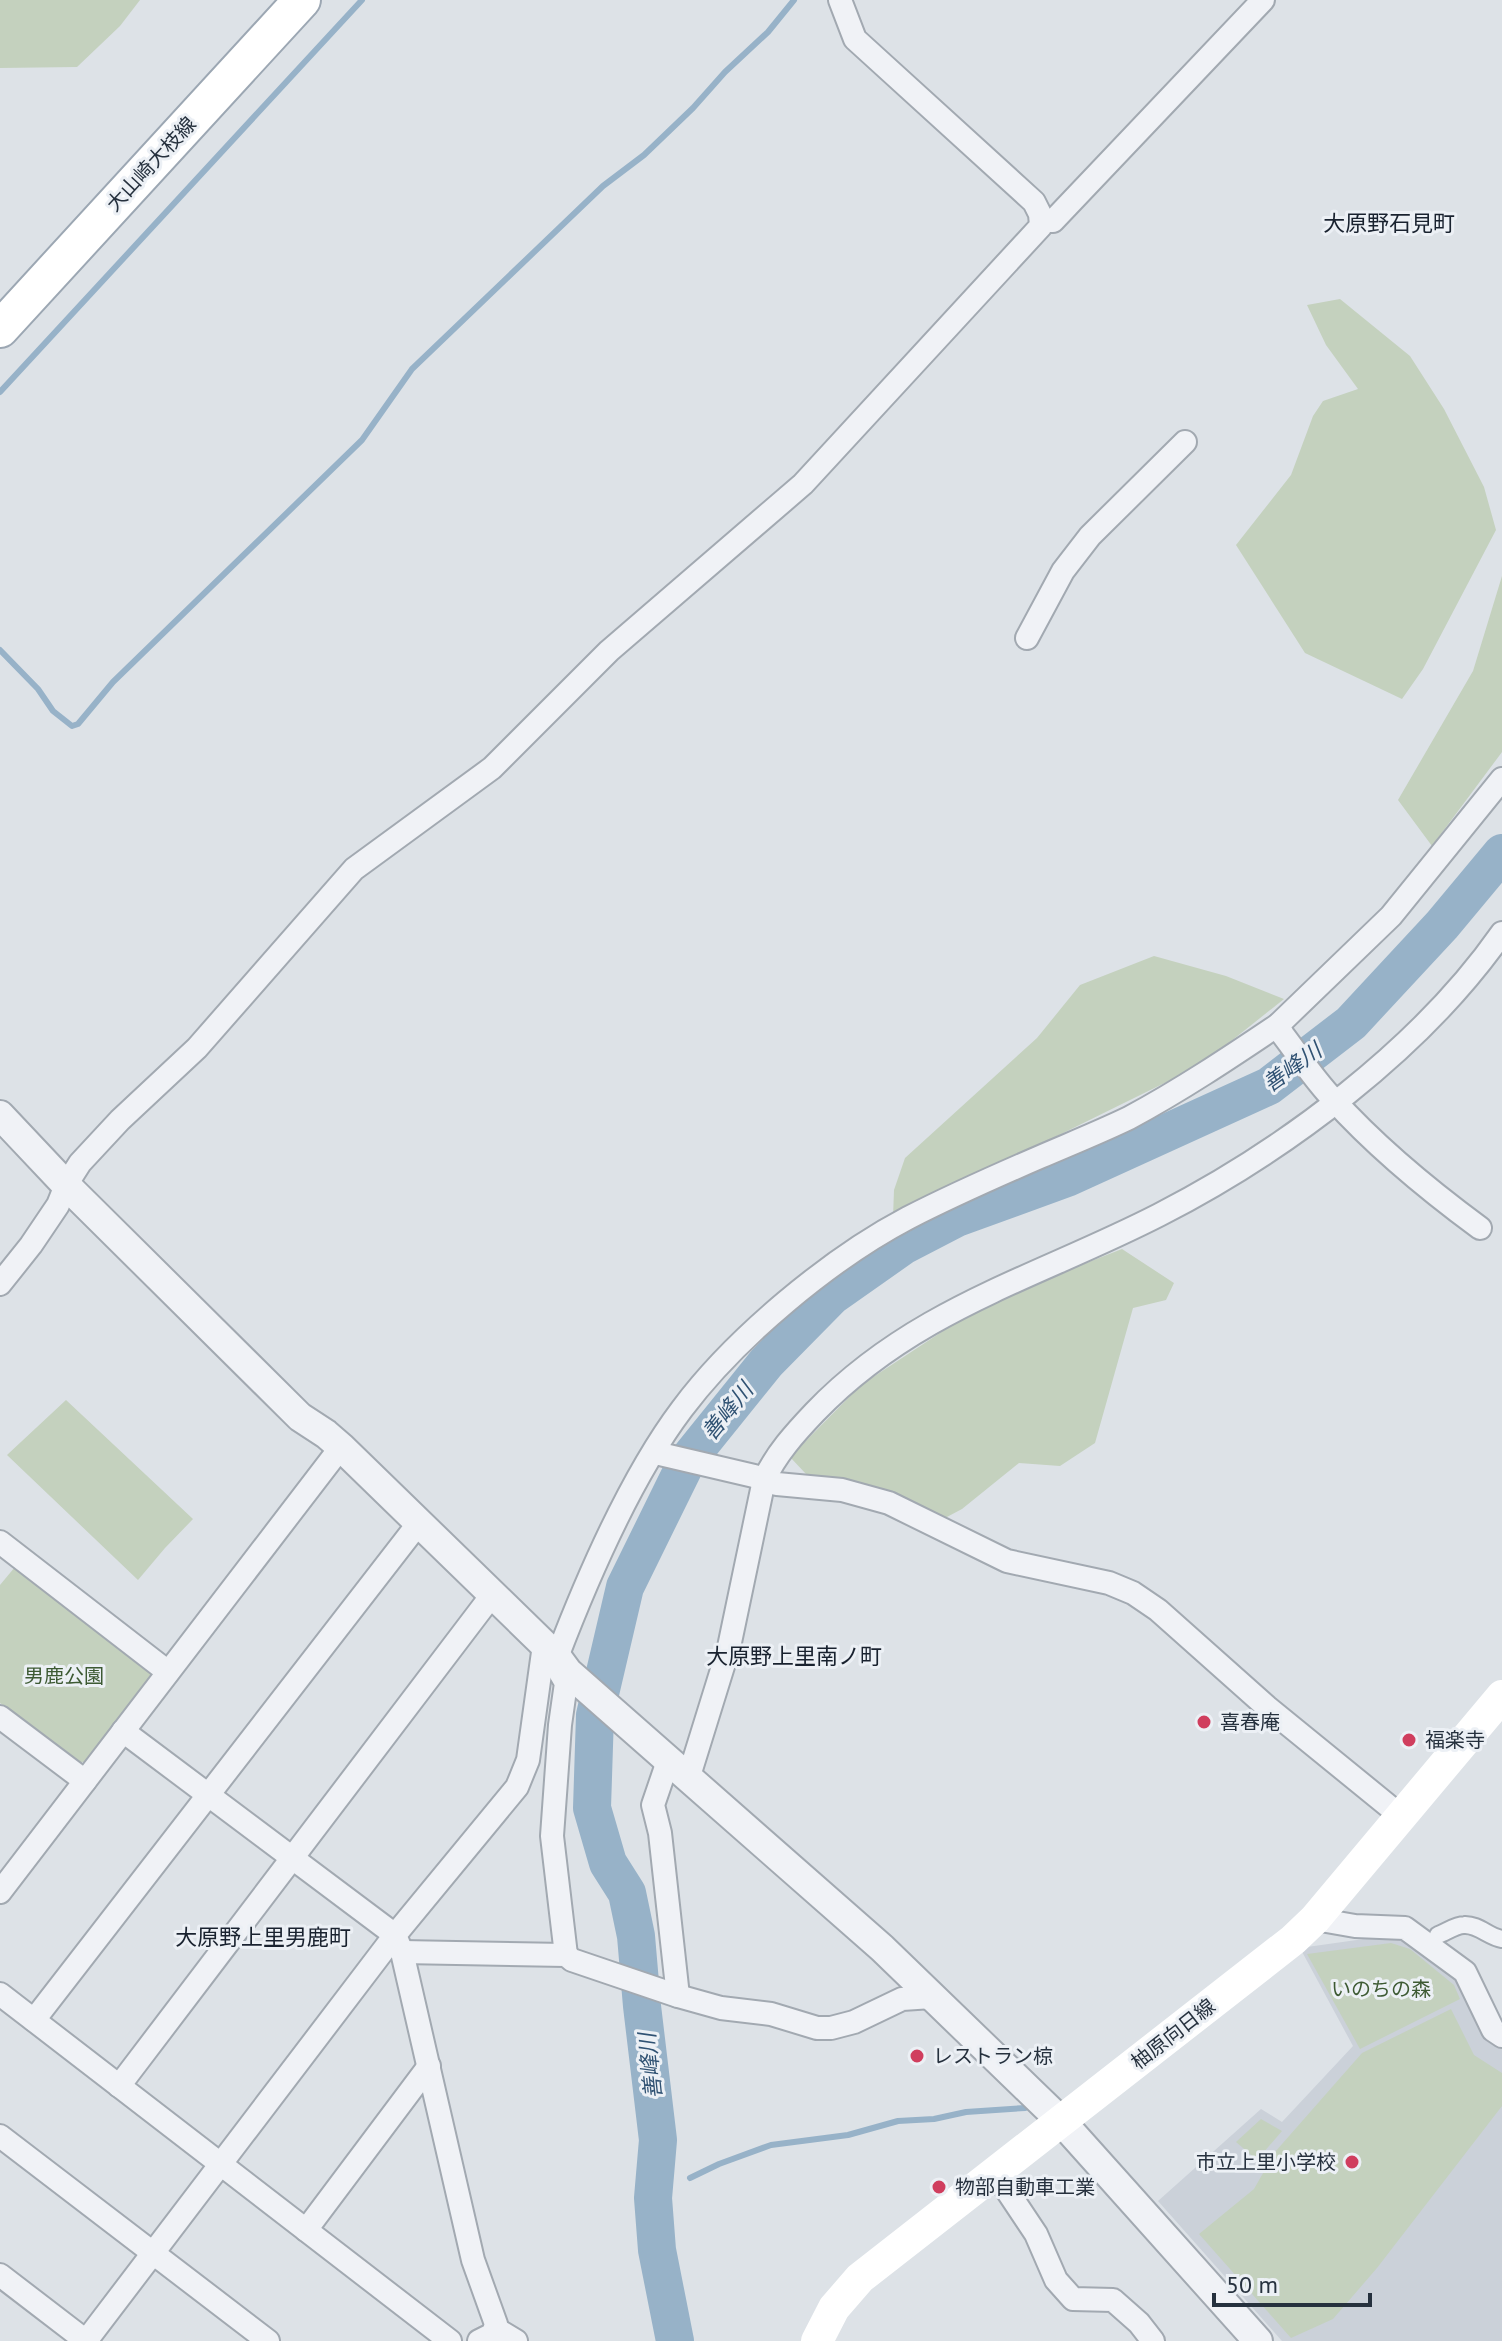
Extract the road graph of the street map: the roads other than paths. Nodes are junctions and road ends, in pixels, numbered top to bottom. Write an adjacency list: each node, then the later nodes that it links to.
1 (280, 0): 6 (main road, 大山崎大枝線)
2 (302, 0): 7 (main road, 大山崎大枝線)
3 (840, 0): 5 (street)
4 (1263, 0): 5 (street)
5 (1041, 221): 15 (street)
6 (0, 305)
7 (0, 329)
8 (1185, 442): 9 (street)
9 (1027, 638)
10 (1502, 779): 12 (street)
11 (1502, 933): 13 (street)
12 (1280, 1030): 13 (street); 25 (street)
13 (1333, 1099): 16 (street); 20 (street)
14 (0, 1115): 15 (street)
15 (66, 1185): 17 (street); 18 (street)
16 (1480, 1228)
17 (0, 1284)
18 (341, 1447): 21 (street); 26 (street)
19 (660, 1454): 20 (street)
20 (759, 1478): 30 (street); 33 (street)
21 (418, 1524): 24 (street); 32 (street)
22 (8, 1548): 23 (street); 26 (street)
23 (0, 1572)
24 (492, 1595): 25 (street); 34 (street)
25 (556, 1658): 30 (street); 39 (street); 40 (street)
26 (168, 1672): 29 (street)
27 (1502, 1696): 33 (main road, 柚原向日線)
28 (0, 1717): 31 (street)
29 (123, 1731): 31 (street); 32 (street)
30 (672, 1763): 42 (street); 43 (street)
31 (85, 1781): 35 (street)
32 (208, 1795): 34 (street); 44 (street)
33 (1402, 1817): 36 (main road, 柚原向日線)
34 (292, 1858): 39 (street); 47 (street)
35 (0, 1892)
36 (1315, 1919): 45 (street); 48 (main road, 柚原向日線)
37 (1438, 1935): 38 (street)
38 (1502, 1939)
39 (398, 1944): 40 (street); 46 (street); 50 (street)
40 (569, 1957): 42 (street)
41 (0, 1994): 44 (street)
42 (678, 1996): 43 (street)
43 (932, 1997): 48 (street)
44 (34, 2020): 47 (street)
45 (1502, 2036)
46 (429, 2066): 52 (street); 55 (street)
47 (119, 2086): 50 (street)
48 (1061, 2121): 51 (main road, 柚原向日線); 62 (street)
49 (0, 2136): 53 (street)
50 (221, 2164): 52 (street); 53 (street)
51 (996, 2174): 60 (main road, 柚原向日線); 61 (street)
52 (306, 2230): 58 (street)
53 (153, 2253): 56 (street); 57 (street)
54 (0, 2275): 56 (street)
55 (488, 2335): 59 (street)
56 (86, 2341)
57 (268, 2341)
58 (450, 2341)
59 (516, 2341)
60 (817, 2341)
61 (1153, 2341)
62 (1258, 2341)

